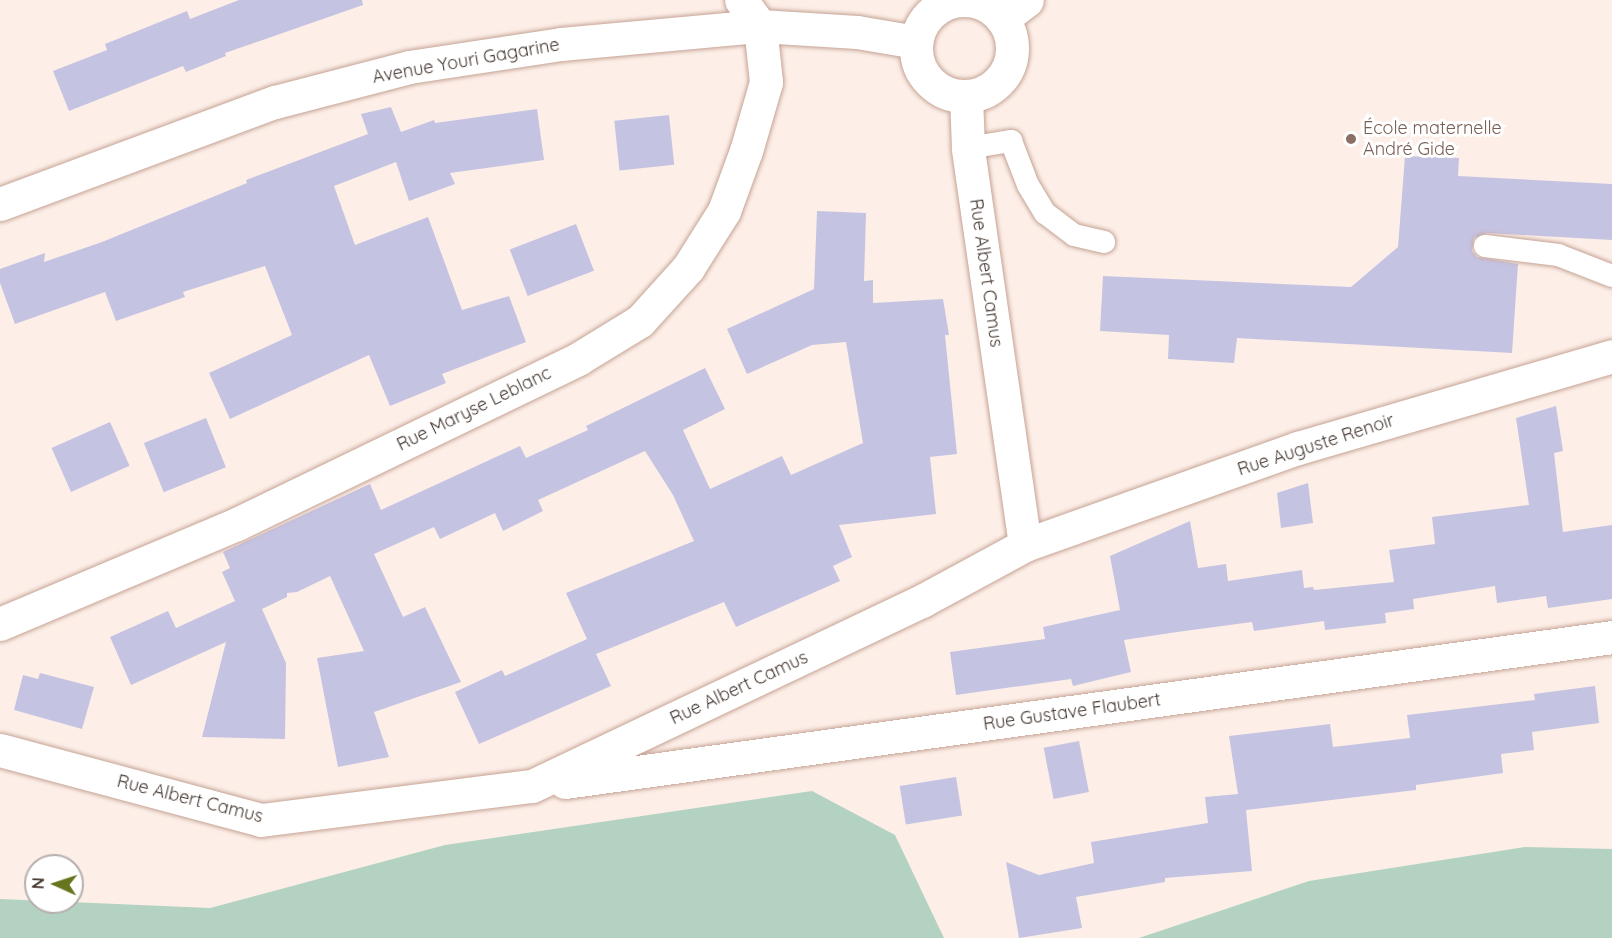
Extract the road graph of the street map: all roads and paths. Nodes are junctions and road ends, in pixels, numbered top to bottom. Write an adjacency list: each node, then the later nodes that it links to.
1 (741, 0): 3 (street)
2 (1015, 9): 4 (street); 5 (street)
3 (760, 26): 4 (street, Avenue Youri Gagarine); 7 (street, Avenue Youri Gagarine); 13 (street, Rue Maryse Leblanc)
4 (916, 42): 5 (street)
5 (966, 97): 6 (street, Rue Albert Camus)
6 (968, 148): 8 (lane); 12 (street, Rue Albert Camus)
7 (0, 204)
8 (1104, 242)
9 (1485, 246): 10 (lane)
10 (1612, 276)
11 (1612, 356): 12 (street, Rue Auguste Renoir)
12 (1025, 545): 16 (street, Rue Albert Camus)
13 (0, 624)
14 (1612, 637): 16 (street, Rue Gustave Flaubert)
15 (0, 750): 16 (street, Rue Albert Camus)
16 (532, 786)

